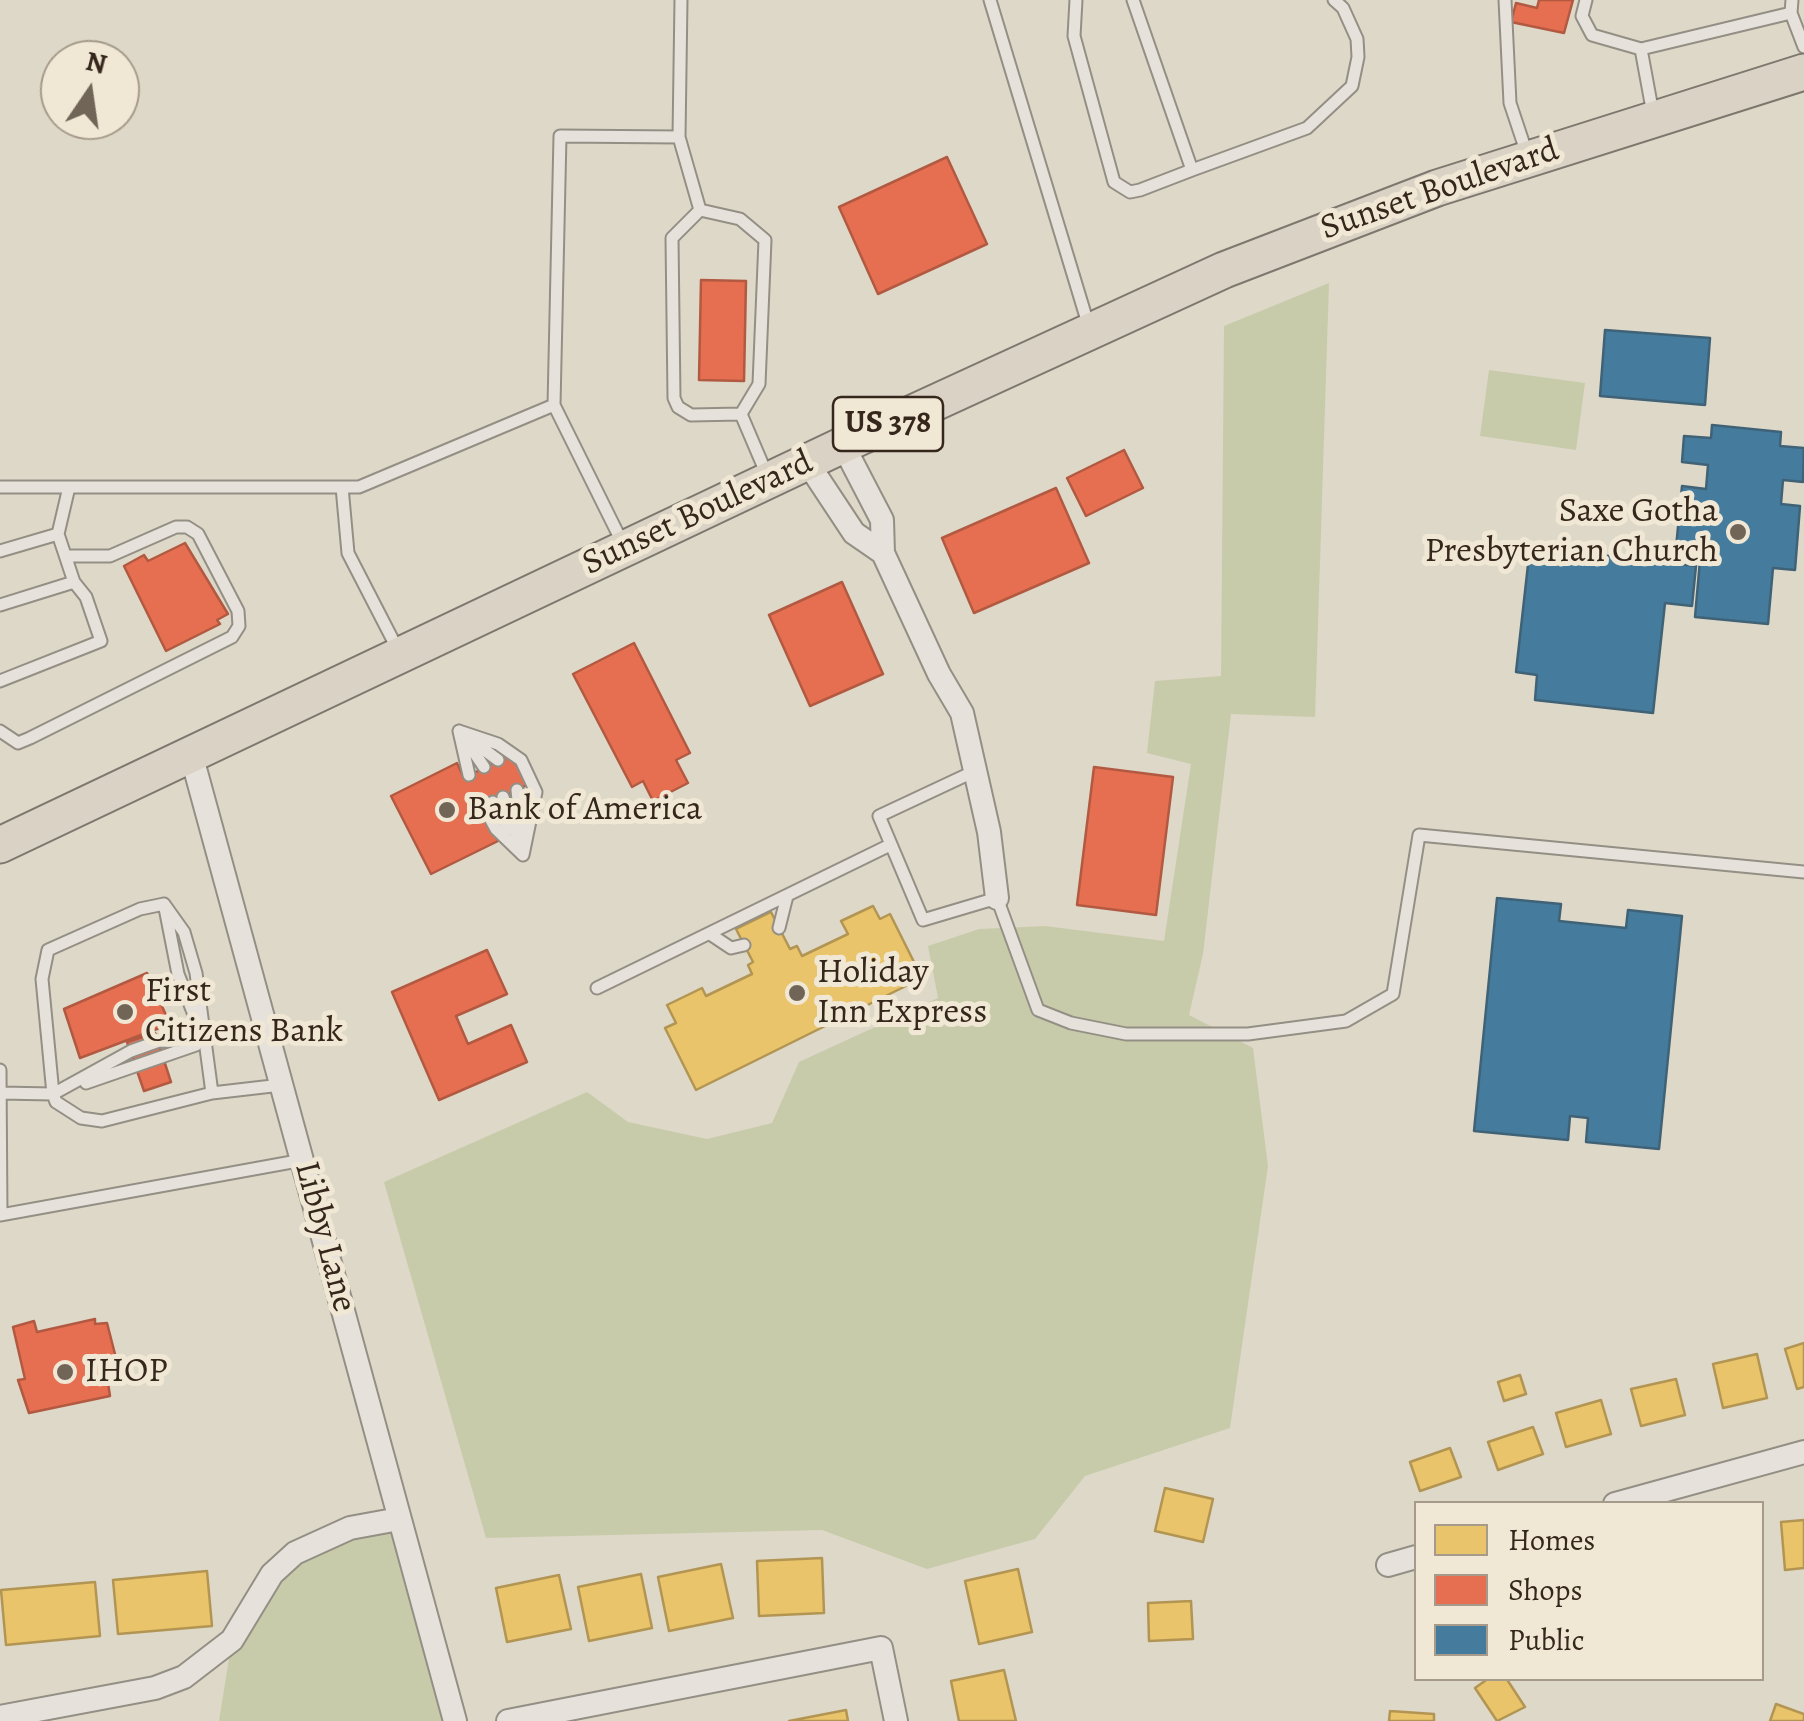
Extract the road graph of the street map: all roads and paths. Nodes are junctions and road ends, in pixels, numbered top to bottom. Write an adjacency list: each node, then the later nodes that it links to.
1 (680, 0): 13 (lane)
2 (990, 0): 17 (lane)
3 (1076, 0): 15 (lane)
4 (1133, 0): 15 (lane)
5 (1334, 0): 15 (lane)
6 (1505, 0): 14 (lane)
7 (1586, 0): 10 (lane)
8 (1792, 6): 9 (lane); 10 (lane)
9 (1804, 46)
10 (1641, 49): 12 (lane)
11 (1804, 72): 12 (main road, Sunset Boulevard / US 378)
12 (1654, 119): 14 (main road, Sunset Boulevard / US 378)
13 (679, 137): 16 (lane); 18 (lane)
14 (1529, 158): 17 (main road, Sunset Boulevard / US 378)
15 (1192, 170)
16 (700, 210): 19 (lane); 19 (lane)
17 (1090, 331): 20 (main road, Sunset Boulevard / US 378)
18 (554, 405): 23 (lane); 27 (lane)
19 (741, 414): 22 (lane)
20 (843, 445): 21 (main road, Sunset Boulevard / US 378); 29 (street)
21 (806, 462): 22 (main road, Sunset Boulevard / US 378); 29 (street)
22 (770, 480): 27 (main road, Sunset Boulevard / US 378)
23 (342, 486): 25 (lane); 33 (lane)
24 (0, 487): 25 (lane)
25 (70, 487): 26 (lane)
26 (58, 534): 28 (lane); 30 (lane)
27 (625, 549): 33 (main road, Sunset Boulevard / US 378)
28 (0, 551)
29 (883, 553): 39 (street)
30 (68, 556): 31 (lane); 36 (lane)
31 (74, 582): 32 (lane); 34 (lane)
32 (0, 605)
33 (401, 655): 37 (main road, Sunset Boulevard / US 378)
34 (0, 681)
35 (459, 731): 38 (lane); 40 (lane); 45 (lane)
36 (0, 732)
37 (191, 754): 43 (main road, Sunset Boulevard / US 378); 55 (street, Libby Lane)
38 (498, 760)
39 (975, 770): 44 (lane); 48 (street)
40 (476, 771)
41 (517, 790): 45 (lane)
42 (493, 802): 45 (lane)
43 (0, 845)
44 (890, 845): 47 (lane); 48 (lane)
45 (523, 855)
46 (1804, 872): 48 (lane)
47 (787, 896): 49 (lane); 50 (lane)
48 (997, 898)
49 (779, 928)
50 (710, 934): 51 (lane); 52 (lane)
51 (744, 945)
52 (596, 988)
53 (206, 1042): 57 (lane); 58 (lane); 58 (lane)
54 (0, 1070): 56 (lane)
55 (281, 1085): 57 (lane); 59 (street, Libby Lane)
56 (1, 1093): 58 (lane); 60 (lane)
57 (212, 1093): 58 (lane)
58 (53, 1094)
59 (302, 1160): 60 (lane); 63 (street, Libby Lane)
60 (1, 1215)
61 (1804, 1452): 62 (street)
62 (1626, 1501)
63 (398, 1519): 66 (street); 67 (street, Libby Lane)
64 (1414, 1558): 65 (street)
65 (1388, 1565)
66 (0, 1717)
67 (454, 1721)
68 (508, 1721): 69 (street)
69 (896, 1721)

